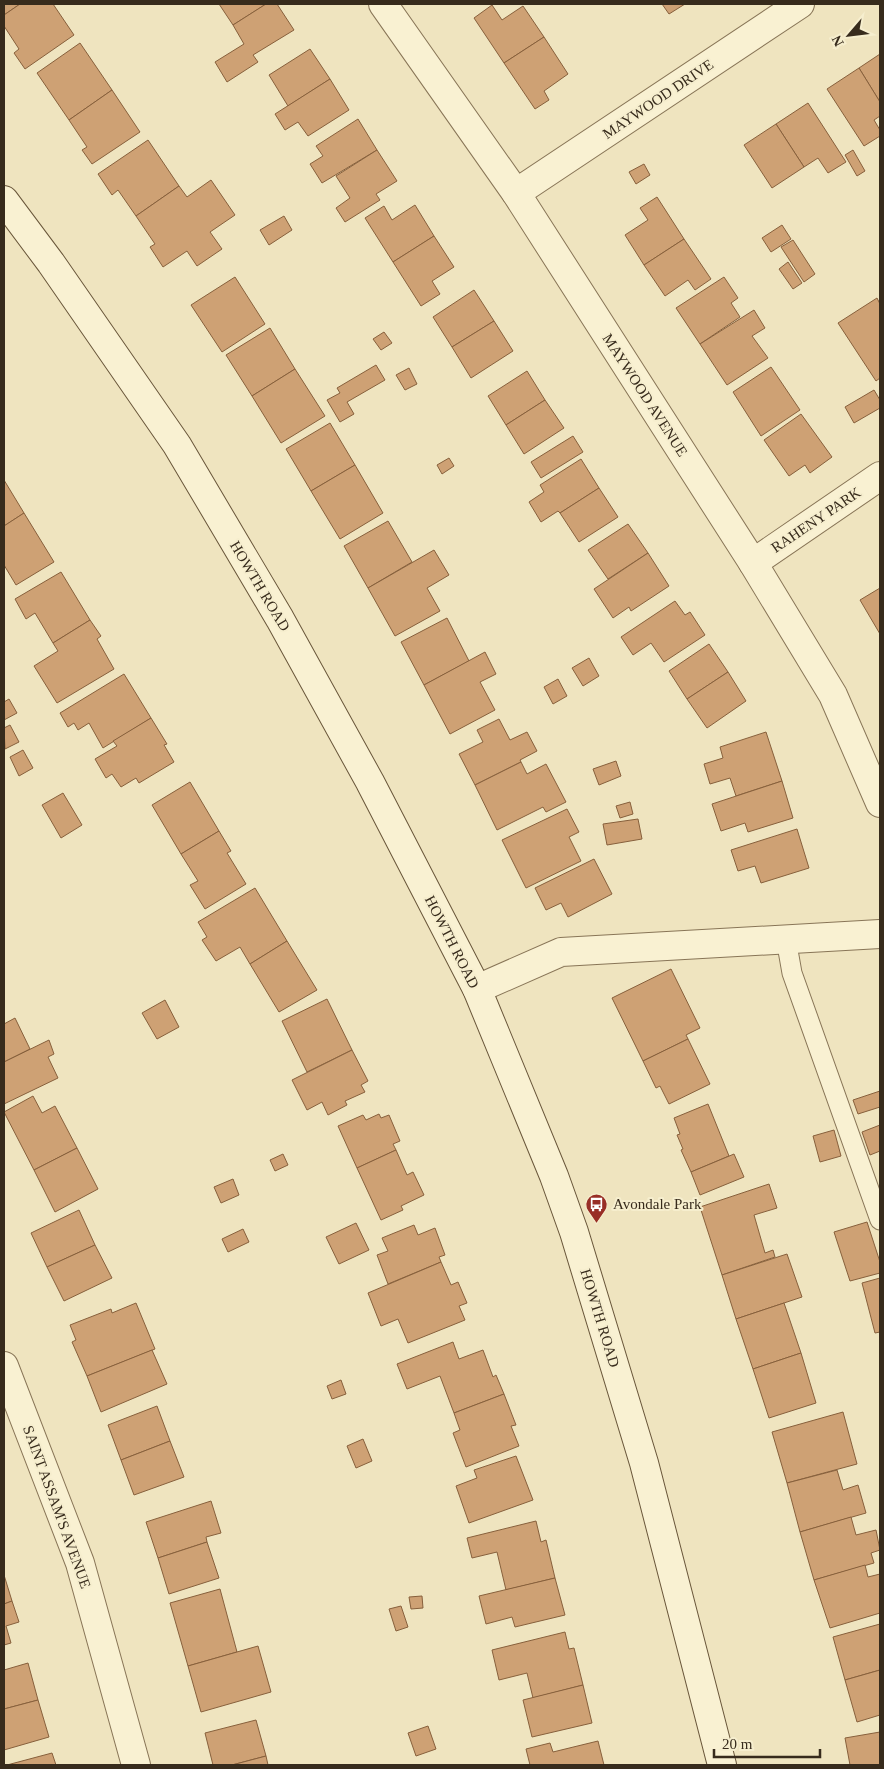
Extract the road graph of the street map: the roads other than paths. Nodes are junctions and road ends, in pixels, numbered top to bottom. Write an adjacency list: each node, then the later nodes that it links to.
1 (383, 4): 3 (street, MAYWOOD AVENUE)
2 (800, 4): 3 (street, MAYWOOD DRIVE)
3 (516, 193): 6 (street, MAYWOOD AVENUE)
4 (4, 200): 10 (street, HOWTH ROAD)
5 (880, 476): 6 (street, RAHENY PARK)
6 (753, 563): 7 (street, MAYWOOD AVENUE)
7 (880, 804)
8 (880, 934): 9 (street)
9 (786, 939): 10 (street); 11 (lane)
10 (477, 989): 14 (street, HOWTH ROAD)
11 (880, 1220)
12 (4, 1366): 13 (street, SAINT ASSAM'S AVENUE)
13 (136, 1765)
14 (722, 1765)

